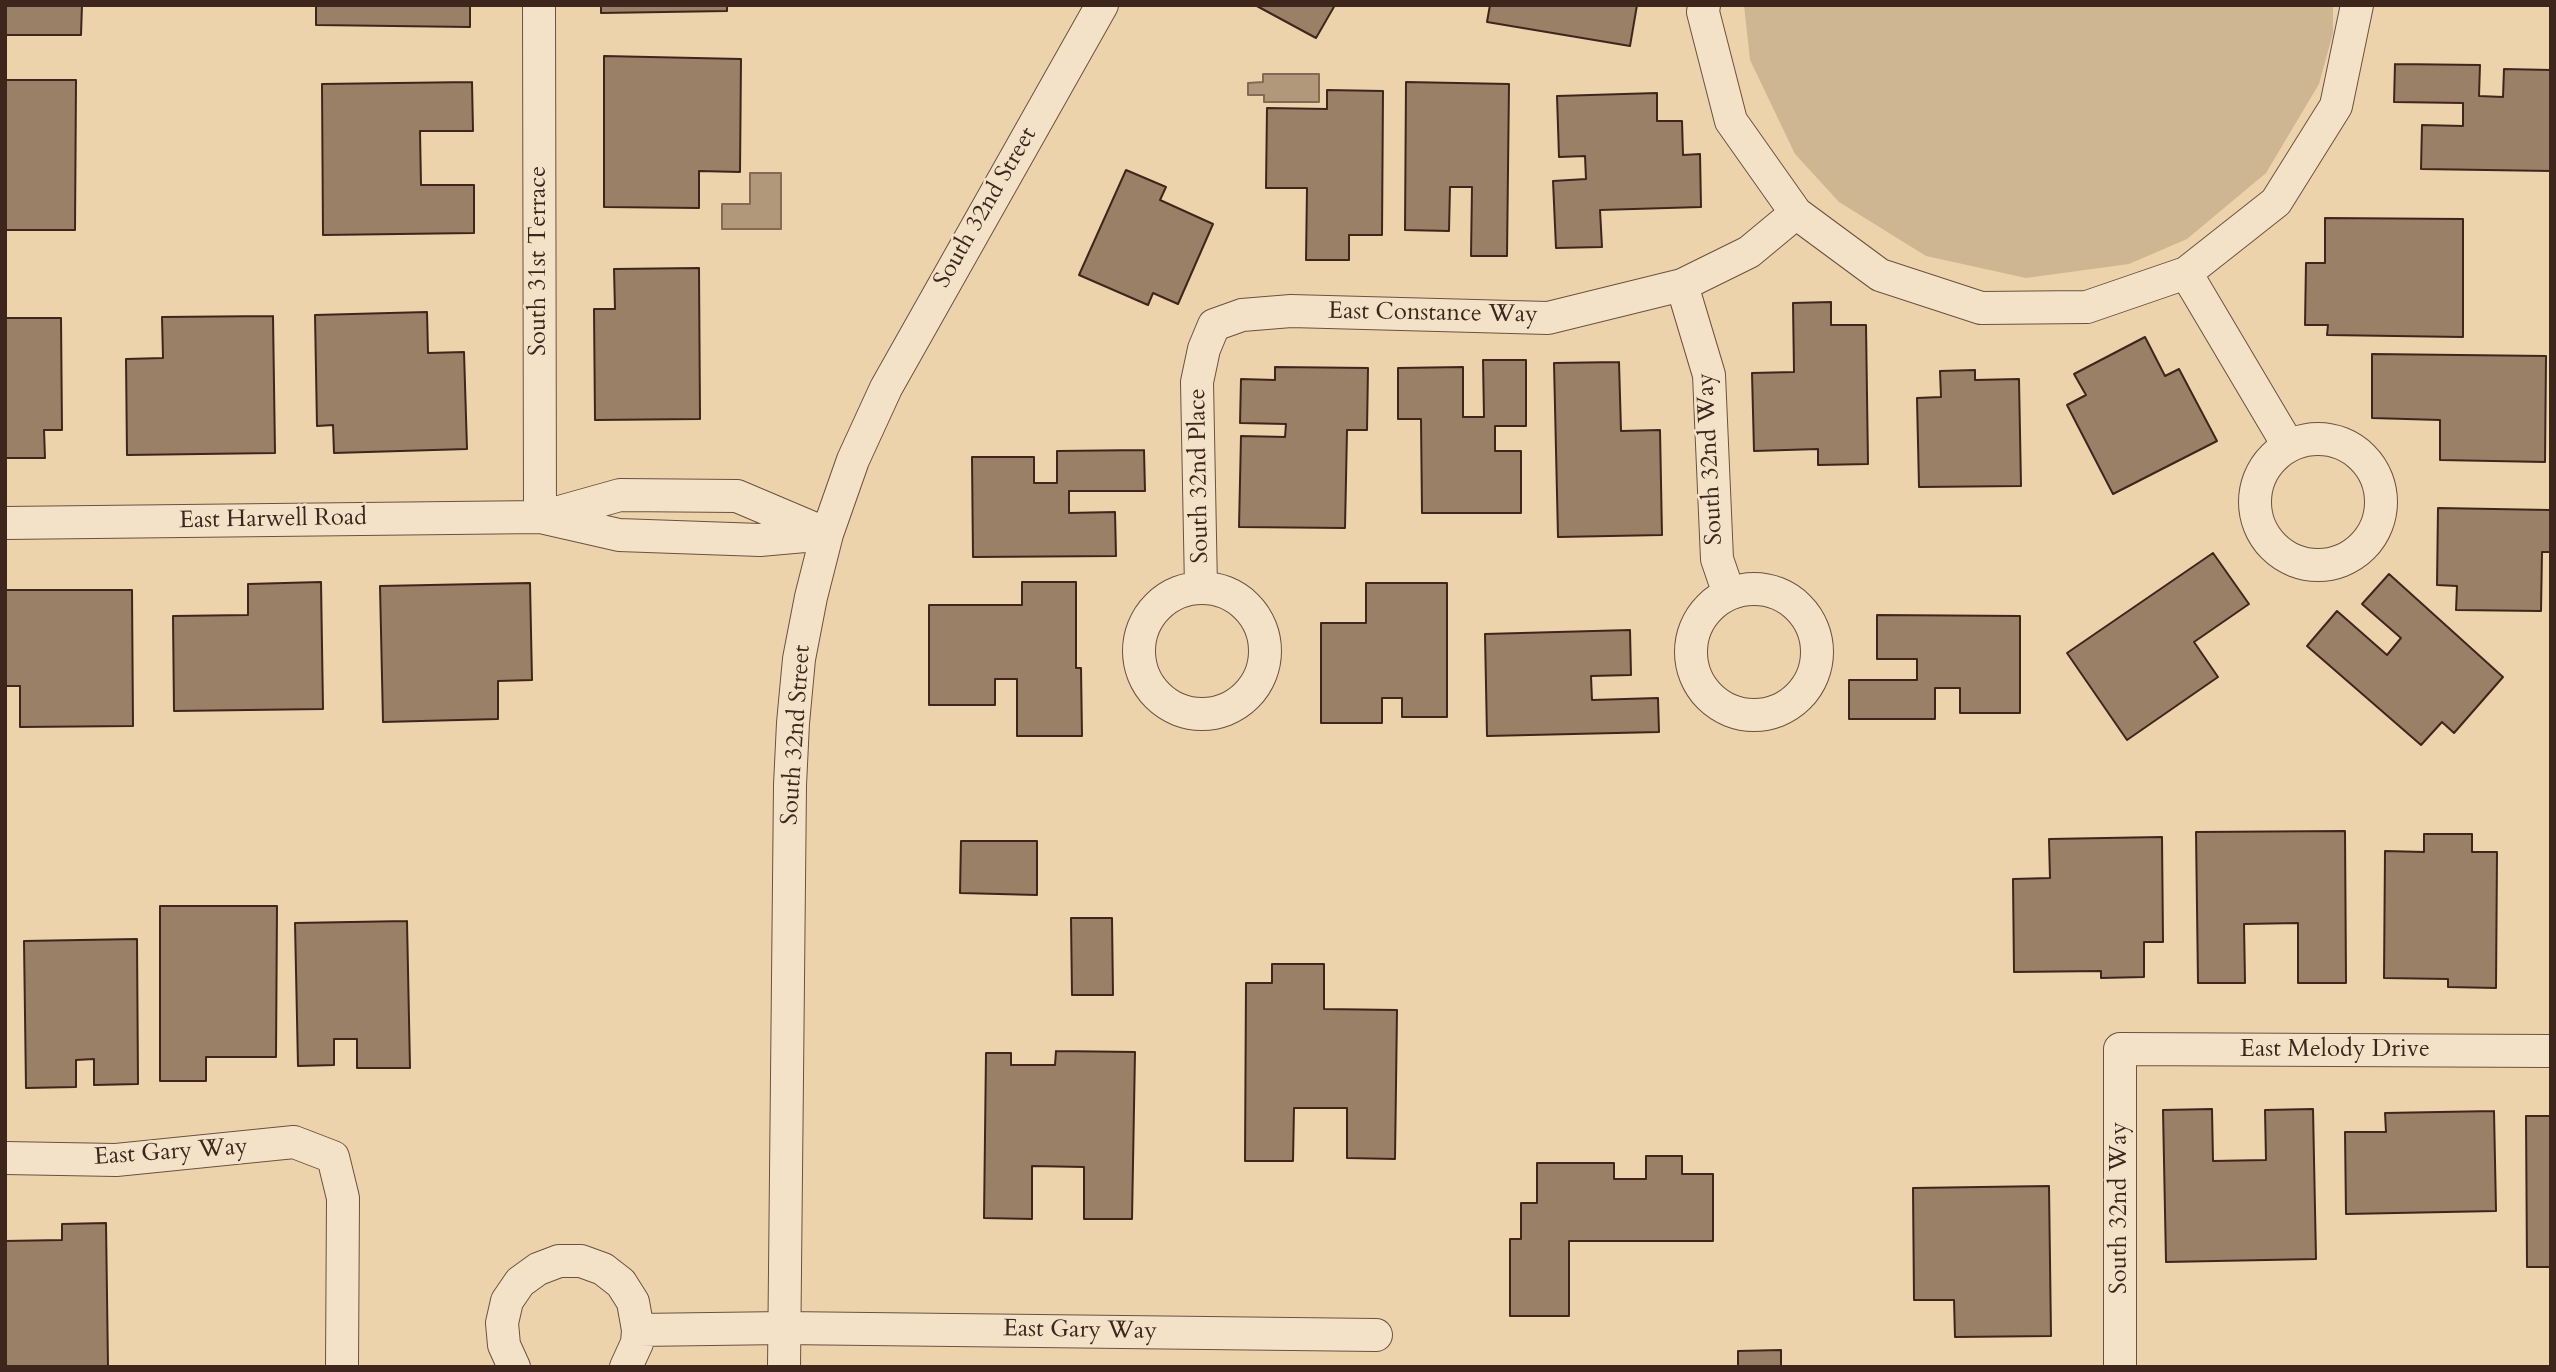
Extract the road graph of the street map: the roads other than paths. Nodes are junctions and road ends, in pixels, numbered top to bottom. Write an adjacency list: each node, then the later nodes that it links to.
1 (538, 5): 11 (street, South 31st Terrace)
2 (1101, 5): 13 (street, South 32nd Street)
3 (1704, 5): 5 (street)
4 (2357, 5): 6 (street)
5 (1796, 213): 6 (street); 7 (street, East Constance Way)
6 (2186, 273): 9 (street)
7 (1682, 285): 8 (street, East Constance Way); 16 (street, South 32nd Way)
8 (1214, 325): 15 (street, South 32nd Place)
9 (2288, 445): 9 (street)
10 (659, 495): 11 (street, East Harwell Road); 13 (street, East Harwell Road); 14 (street)
11 (540, 517): 12 (street, East Harwell Road); 14 (street, East Harwell Road)
12 (5, 523)
13 (827, 534): 14 (street, East Harwell Road); 20 (street, South 32nd Street)
14 (662, 536)
15 (1202, 588): 15 (street, South 32nd Place)
16 (1729, 594): 16 (street)
17 (2120, 1049): 18 (street, East Melody Drive); 27 (street, South 32nd Way)
18 (2551, 1051)
19 (5, 1158): 24 (street, East Gary Way)
20 (784, 1328): 21 (street, East Gary Way); 22 (street, East Gary Way); 26 (street, South 32nd Street)
21 (638, 1330): 23 (street); 25 (street)
22 (1376, 1335)
23 (513, 1366)
24 (342, 1367)
25 (626, 1367)
26 (784, 1367)
27 (2120, 1367)

